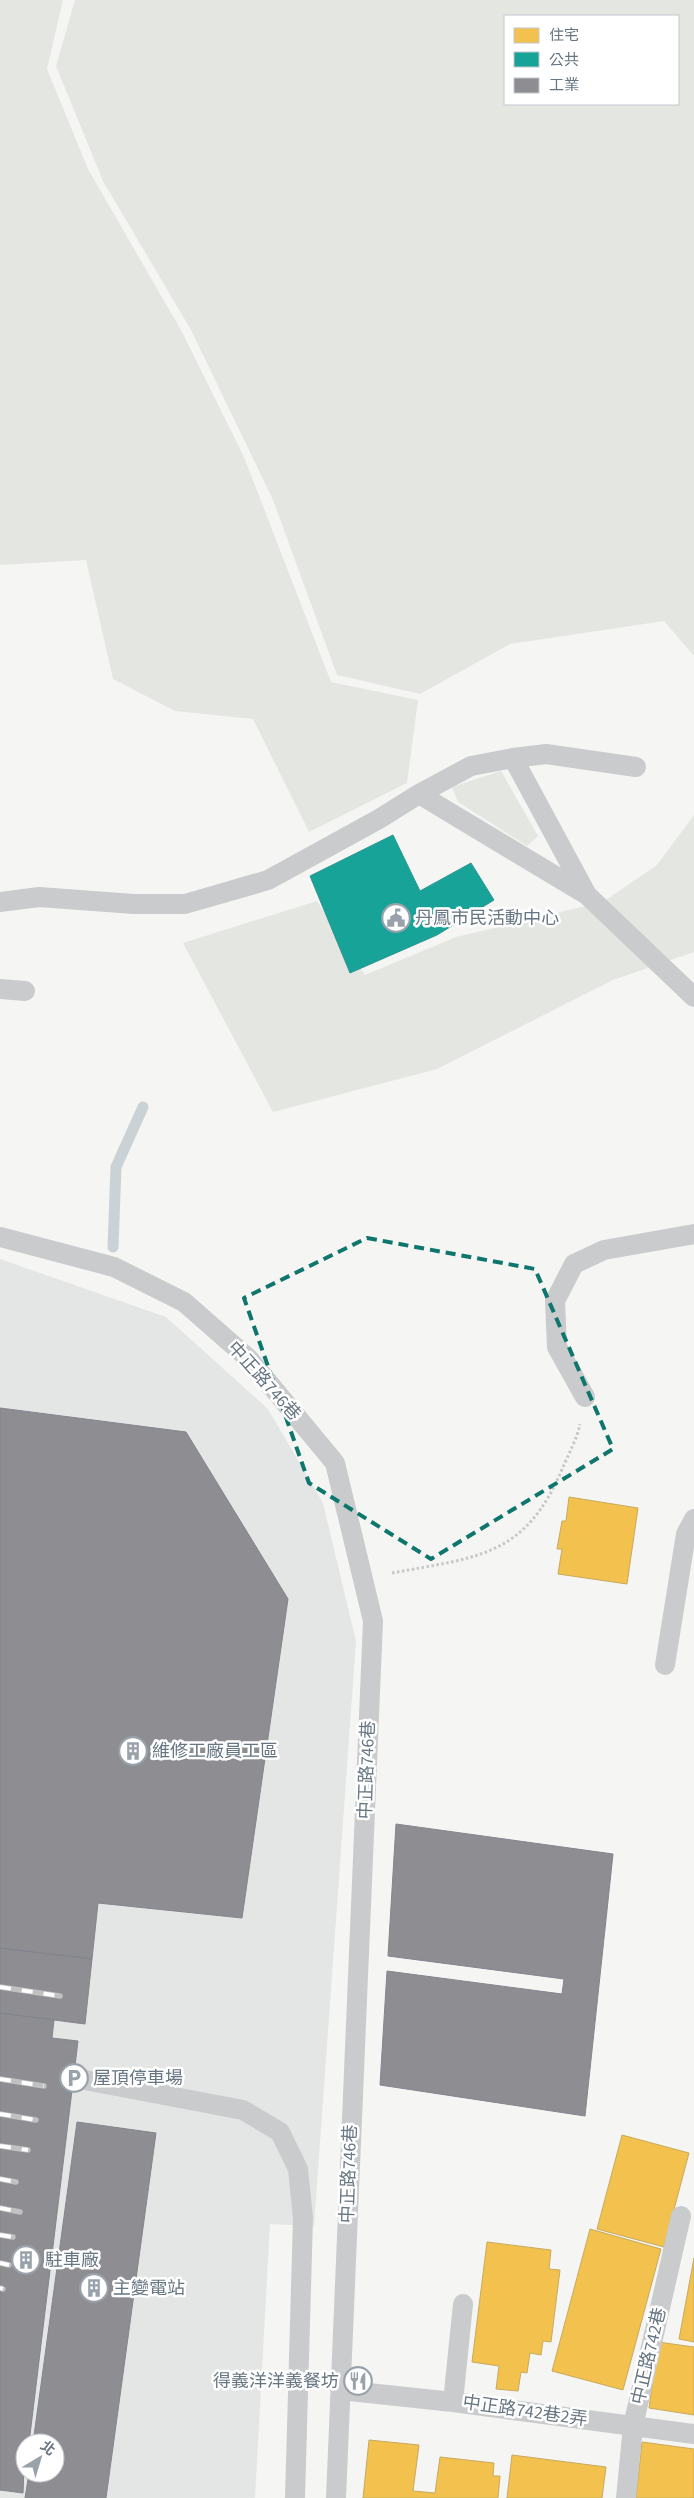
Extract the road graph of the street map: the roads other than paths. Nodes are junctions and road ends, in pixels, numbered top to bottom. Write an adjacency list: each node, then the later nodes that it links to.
1 (514, 758): 2 (lane); 3 (lane); 4 (lane)
2 (636, 767)
3 (419, 794): 4 (lane); 5 (lane)
4 (587, 895): 8 (lane)
5 (0, 902)
6 (0, 989): 7 (lane)
7 (25, 991)
8 (694, 997)
9 (694, 1234): 11 (lane)
10 (0, 1237): 17 (lane, 中正路746巷)
11 (585, 1397)
12 (694, 1519): 13 (lane)
13 (665, 1665)
14 (74, 2078): 21 (lane)
15 (681, 2216): 19 (lane, 中正路742巷)
16 (463, 2304): 18 (lane, 中正路742巷2弄)
17 (340, 2390): 18 (lane); 22 (lane, 中正路746巷)
18 (453, 2402): 19 (lane, 中正路742巷2弄)
19 (633, 2426): 20 (lane, 中正路742巷2弄); 23 (lane, 中正路742巷)
20 (694, 2434)
21 (295, 2498)
22 (336, 2498)
23 (626, 2498)

